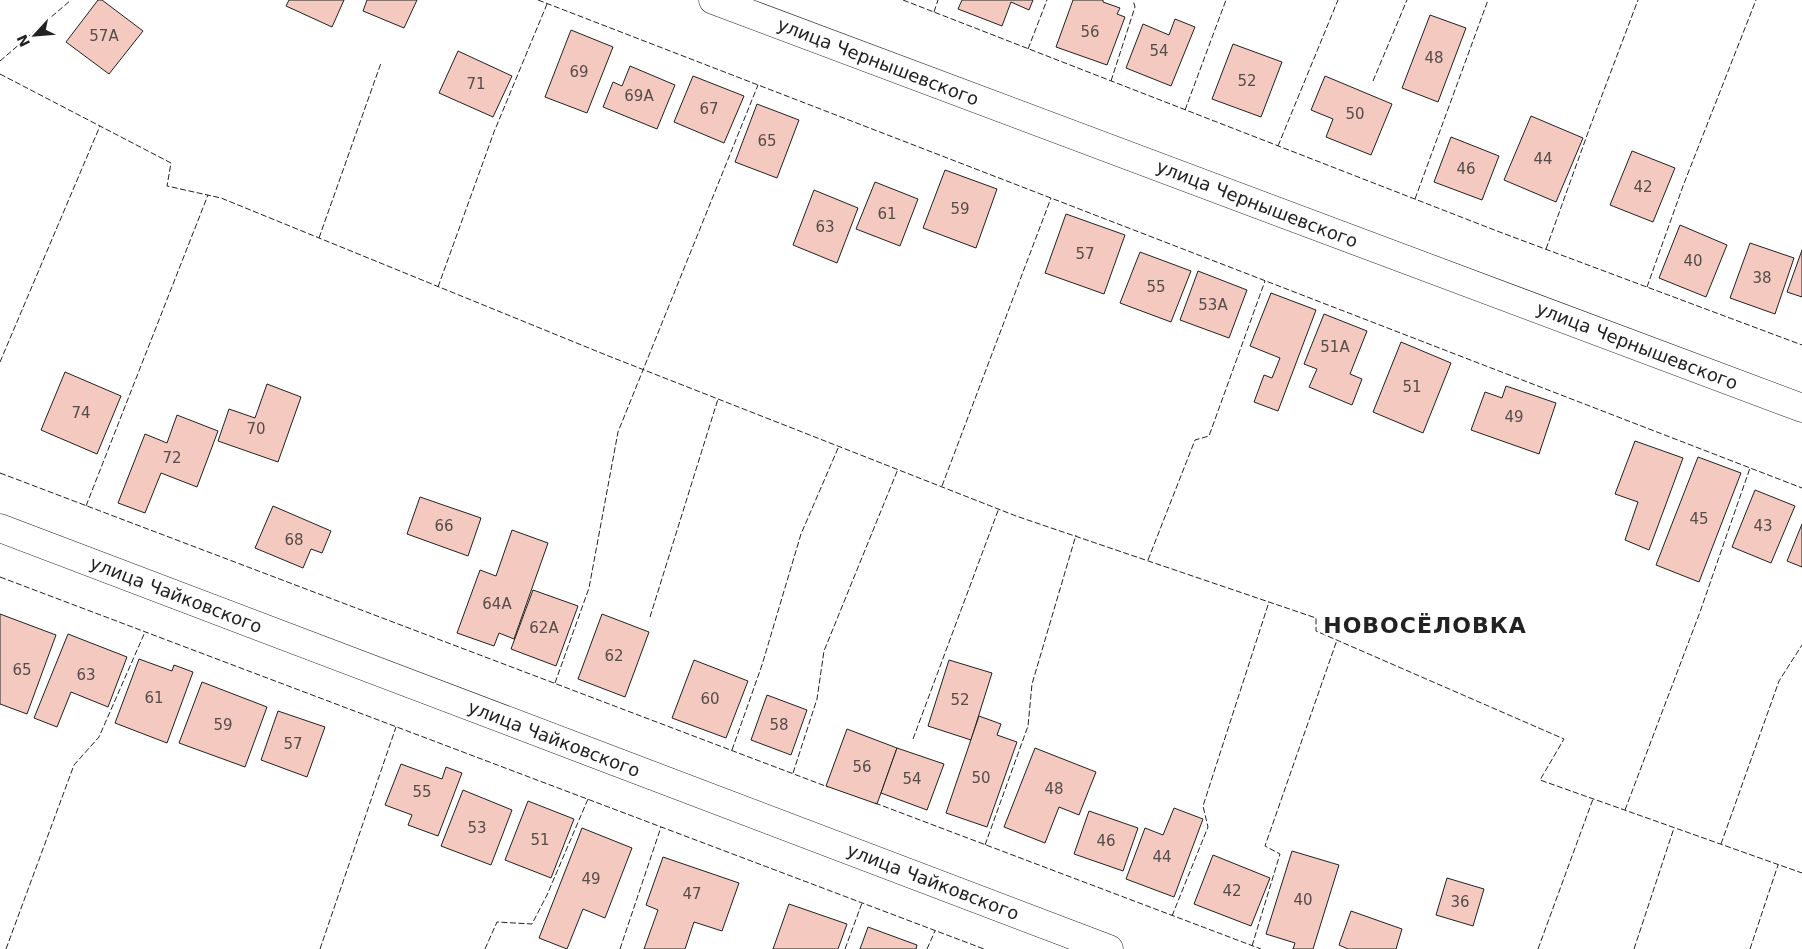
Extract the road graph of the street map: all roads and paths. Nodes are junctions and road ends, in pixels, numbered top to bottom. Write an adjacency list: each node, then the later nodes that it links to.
1 (713, 0): 2 (street, улица Чернышевского)
2 (1802, 408)
3 (0, 528): 4 (street, улица Чайковского)
4 (1109, 949)

